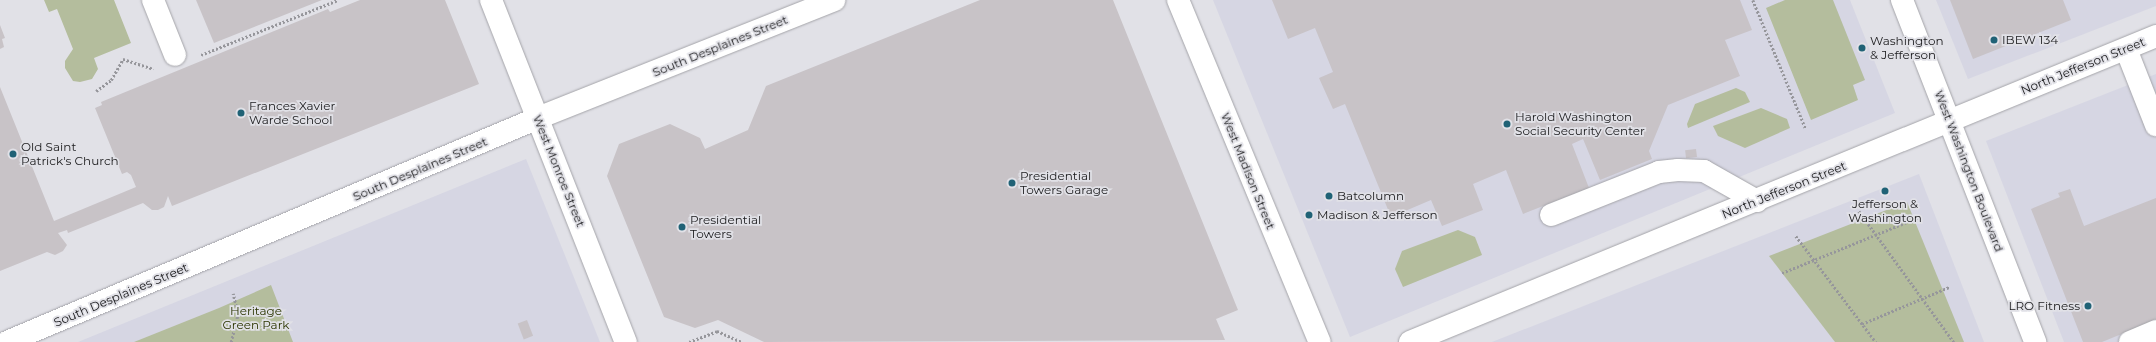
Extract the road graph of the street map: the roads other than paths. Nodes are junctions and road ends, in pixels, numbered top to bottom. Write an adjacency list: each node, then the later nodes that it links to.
1 (153, 0): 8 (main road)
2 (491, 0): 9 (main road, West Monroe Street)
3 (834, 0): 9 (main road, South Desplaines Street)
4 (1178, 0): 17 (main road, West Madison Street)
5 (1902, 0): 10 (main road, West Washington Boulevard)
6 (2156, 36): 7 (main road, North Jefferson Street)
7 (2126, 48): 10 (main road, North Jefferson Street); 11 (main road)
8 (175, 55)
9 (538, 118): 15 (main road, South Desplaines Street); 16 (main road, West Monroe Street)
10 (1949, 121): 12 (main road, North Jefferson Street); 19 (main road, West Washington Boulevard)
11 (2156, 126)
12 (1757, 202): 13 (main road); 18 (main road, North Jefferson Street)
13 (1551, 215)
14 (2156, 331): 20 (main road)
15 (7, 342)
16 (626, 342)
17 (1320, 342)
18 (1410, 342)
19 (2035, 342)
20 (2130, 342)

